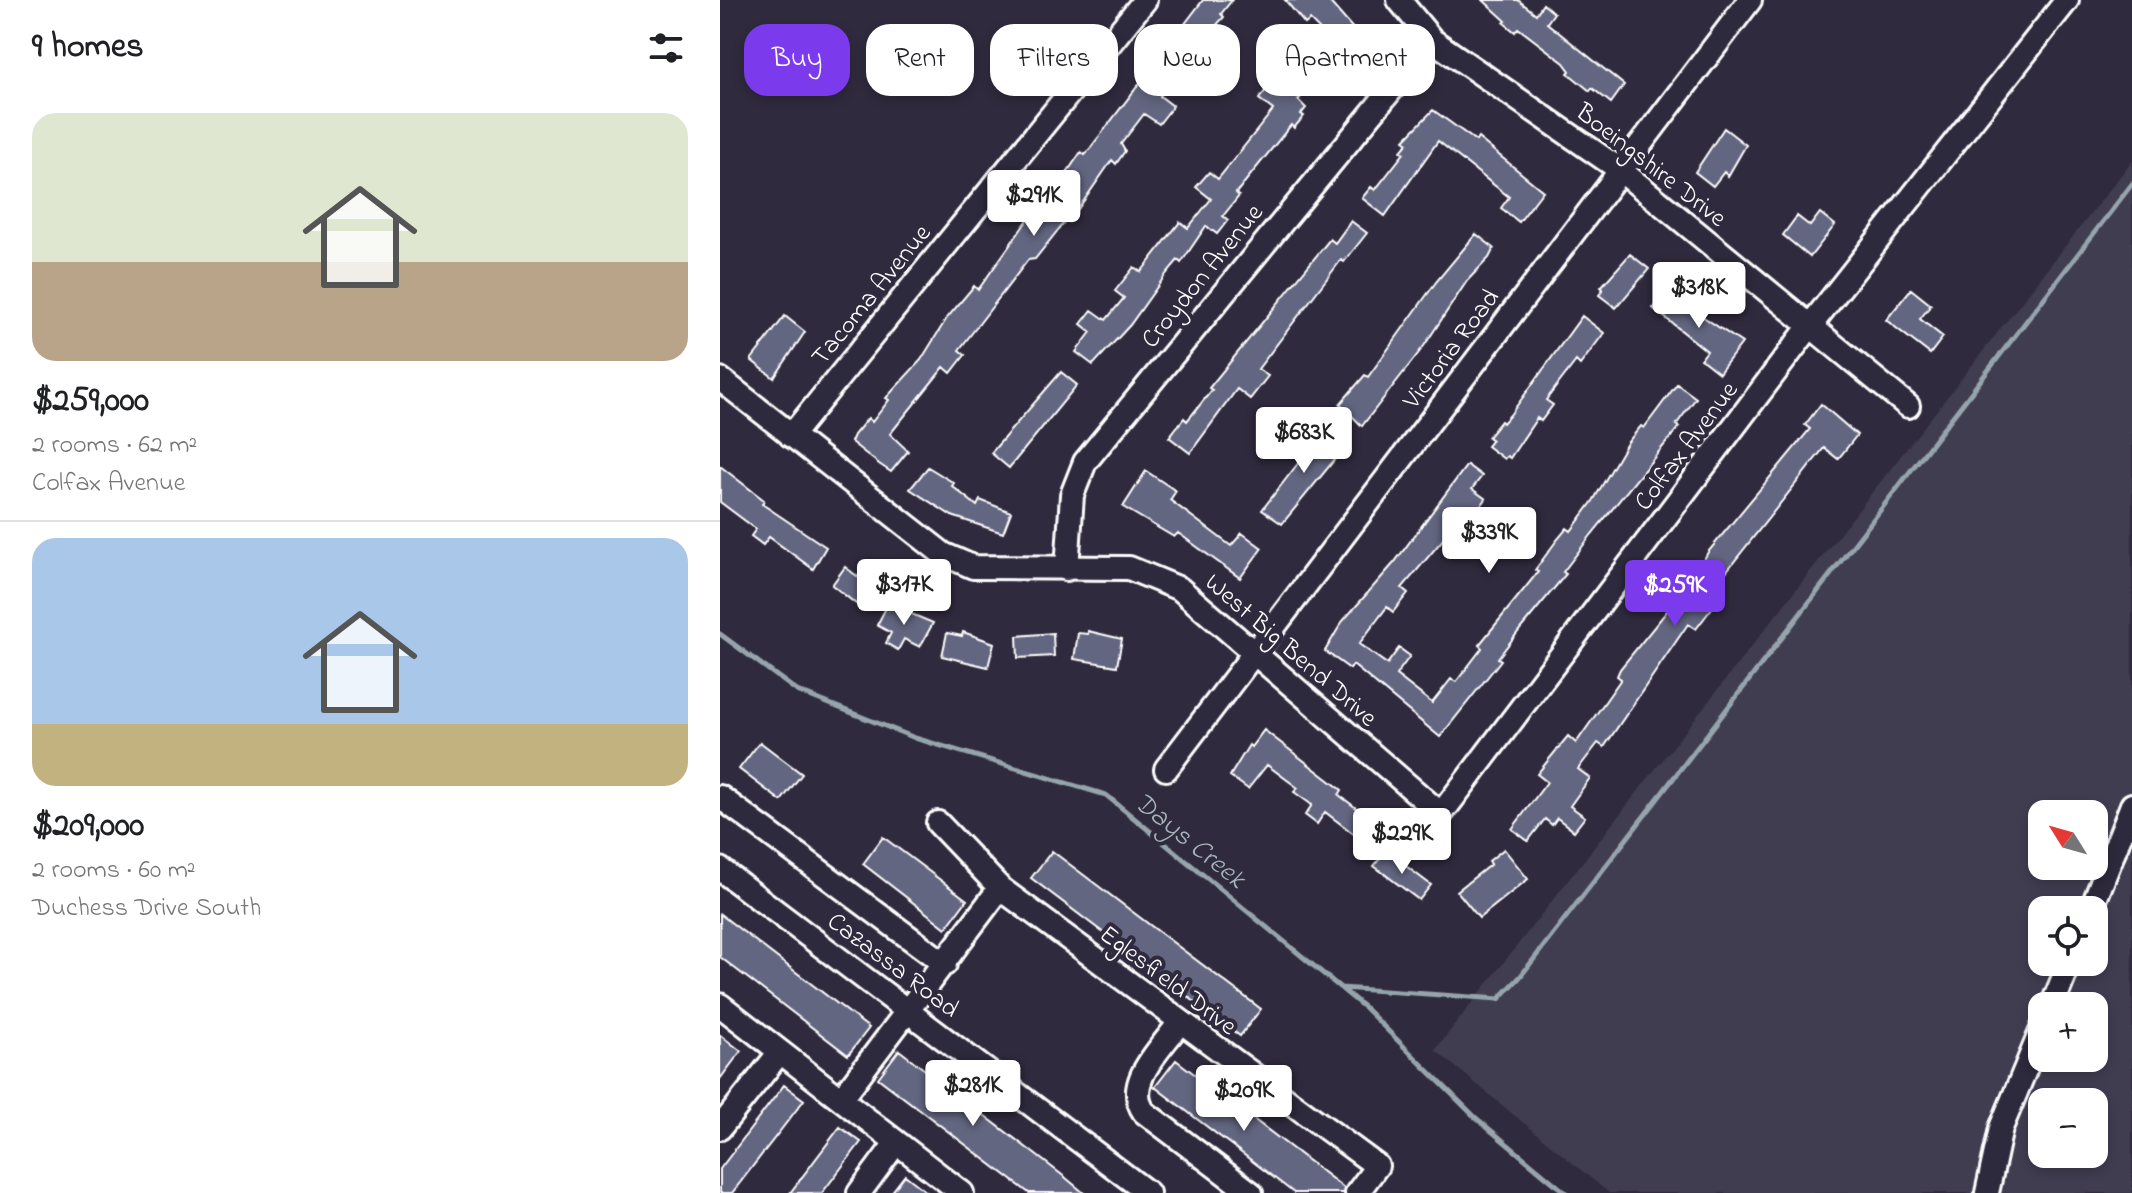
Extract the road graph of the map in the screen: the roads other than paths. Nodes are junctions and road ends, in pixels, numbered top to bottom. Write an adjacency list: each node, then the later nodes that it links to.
1 (1145, 0): 12 (street, Tacoma Avenue)
2 (1399, 0): 5 (street, Boeingshire Drive)
3 (1750, 0): 8 (street, Victoria Road)
4 (2067, 0): 9 (street, Colfax Avenue)
5 (1419, 24)
6 (1435, 42): 8 (street, Boeingshire Drive)
7 (1386, 96): 13 (street, Croydon Avenue)
8 (1619, 169): 9 (street, Boeingshire Drive); 14 (street, Victoria Road)
9 (1810, 326): 11 (street, Boeingshire Drive); 18 (street, Colfax Avenue)
10 (720, 379): 12 (street, West Big Bend Drive)
11 (1908, 406)
12 (791, 436): 13 (street, West Big Bend Drive)
13 (1067, 569): 14 (street, West Big Bend Drive)
14 (1255, 655): 15 (street, Victoria Road); 18 (street, West Big Bend Drive)
15 (1166, 769)
16 (720, 797): 23 (street)
17 (2132, 805): 22 (street)
18 (1441, 814)
19 (938, 823): 21 (street, Eglesfield Drive)
20 (720, 869): 25 (street, Cazassa Road)
21 (1000, 888): 23 (street); 26 (street, Eglesfield Drive)
22 (2096, 896)
23 (945, 964): 25 (street)
24 (720, 1005): 27 (street)
25 (909, 1010): 29 (street); 35 (street, Cazassa Road)
26 (1180, 1022): 36 (street); 37 (street, Eglesfield Drive)
27 (780, 1052): 29 (street); 30 (street)
28 (2028, 1063): 33 (street)
29 (841, 1099): 31 (street)
30 (720, 1128)
31 (896, 1143): 32 (street); 34 (street)
32 (864, 1191)
33 (1993, 1192)
34 (962, 1193)
35 (1148, 1193)
36 (1251, 1193)
37 (1357, 1193)

